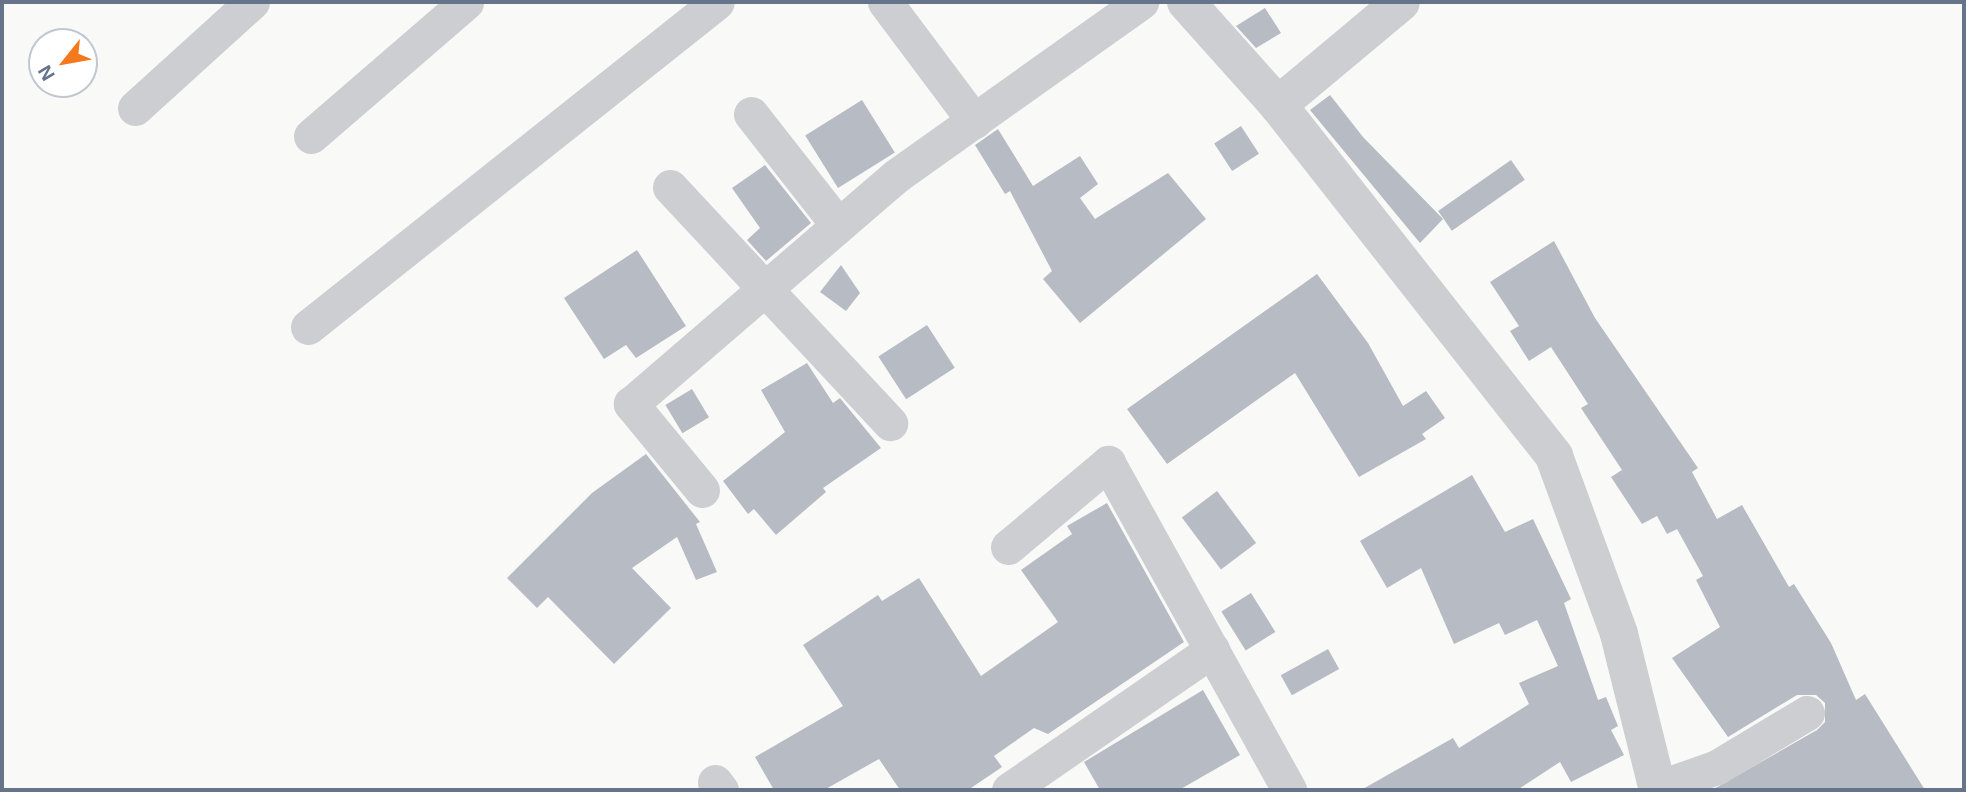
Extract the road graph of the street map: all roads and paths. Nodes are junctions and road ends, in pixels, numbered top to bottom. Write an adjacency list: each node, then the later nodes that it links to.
1 (252, 2): 9 (street)
2 (467, 2): 12 (street)
3 (717, 2): 16 (street)
4 (885, 2): 11 (street)
5 (1142, 2): 11 (street)
6 (1186, 2): 8 (street)
7 (1401, 2): 8 (street)
8 (1278, 105): 22 (street)
9 (135, 108)
10 (751, 114): 14 (street)
11 (974, 121): 14 (street)
12 (311, 136)
13 (670, 187): 15 (street)
14 (838, 225): 15 (street)
15 (765, 289): 17 (street); 18 (street)
16 (308, 327)
17 (890, 423)
18 (702, 491)
19 (1009, 547): 20 (street)
20 (1212, 650): 23 (street); 24 (street)
21 (1807, 713): 22 (street)
22 (1658, 789)
23 (1009, 790)
24 (1289, 790)

